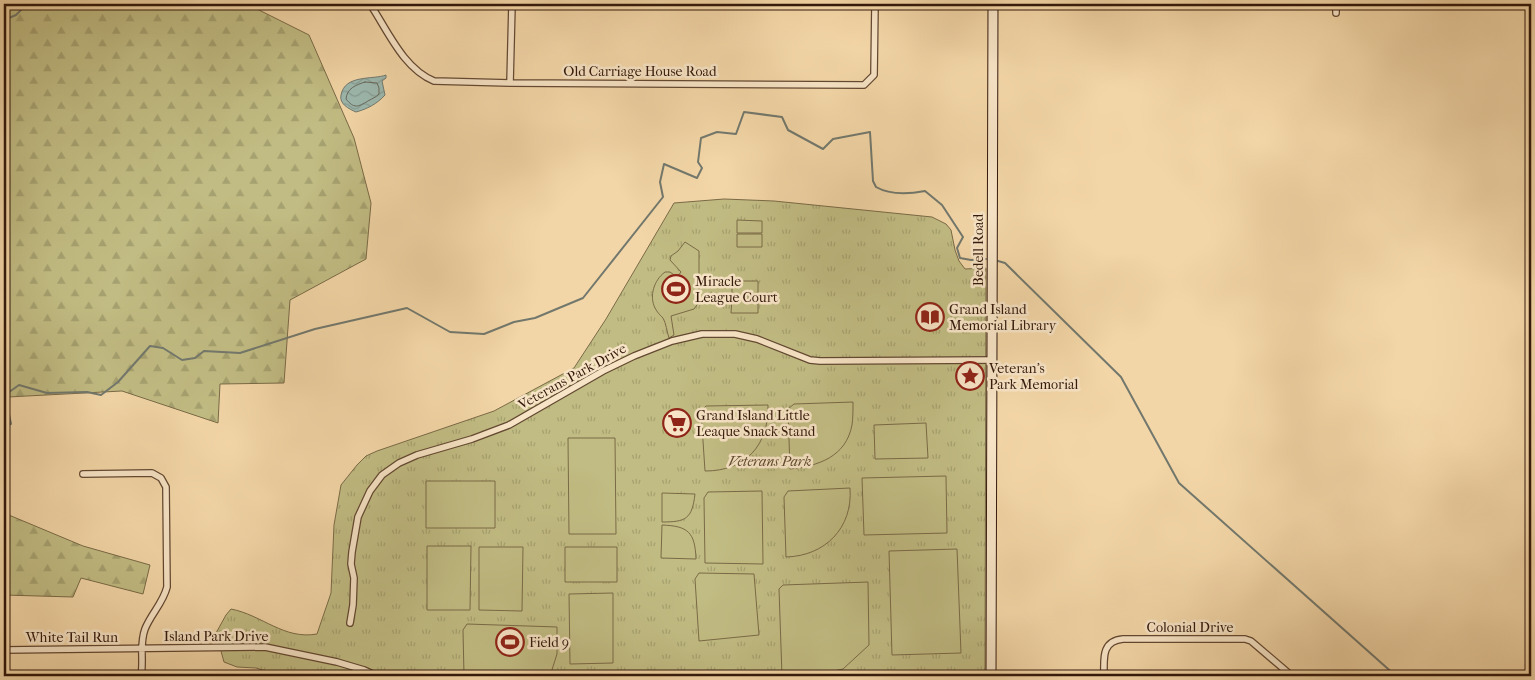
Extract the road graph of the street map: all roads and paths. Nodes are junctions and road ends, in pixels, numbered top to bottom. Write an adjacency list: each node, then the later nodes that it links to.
1 (370, 4): 7 (street, Old Carriage House Road)
2 (512, 4): 7 (street)
3 (875, 4): 7 (street, Old Carriage House Road)
4 (993, 4): 8 (street, Bedell Road)
5 (1336, 4): 6 (street)
6 (1336, 13)
7 (510, 83)
8 (993, 360): 10 (street, Veterans Park Drive); 15 (street, Bedell Road)
9 (83, 474): 11 (street)
10 (350, 623)
11 (141, 649): 12 (street, White Tail Run); 13 (street); 14 (street, Island Park Drive)
12 (4, 650)
13 (141, 676)
14 (377, 676)
15 (991, 676)
16 (1104, 676): 17 (street, Colonial Drive)
17 (1292, 676)

